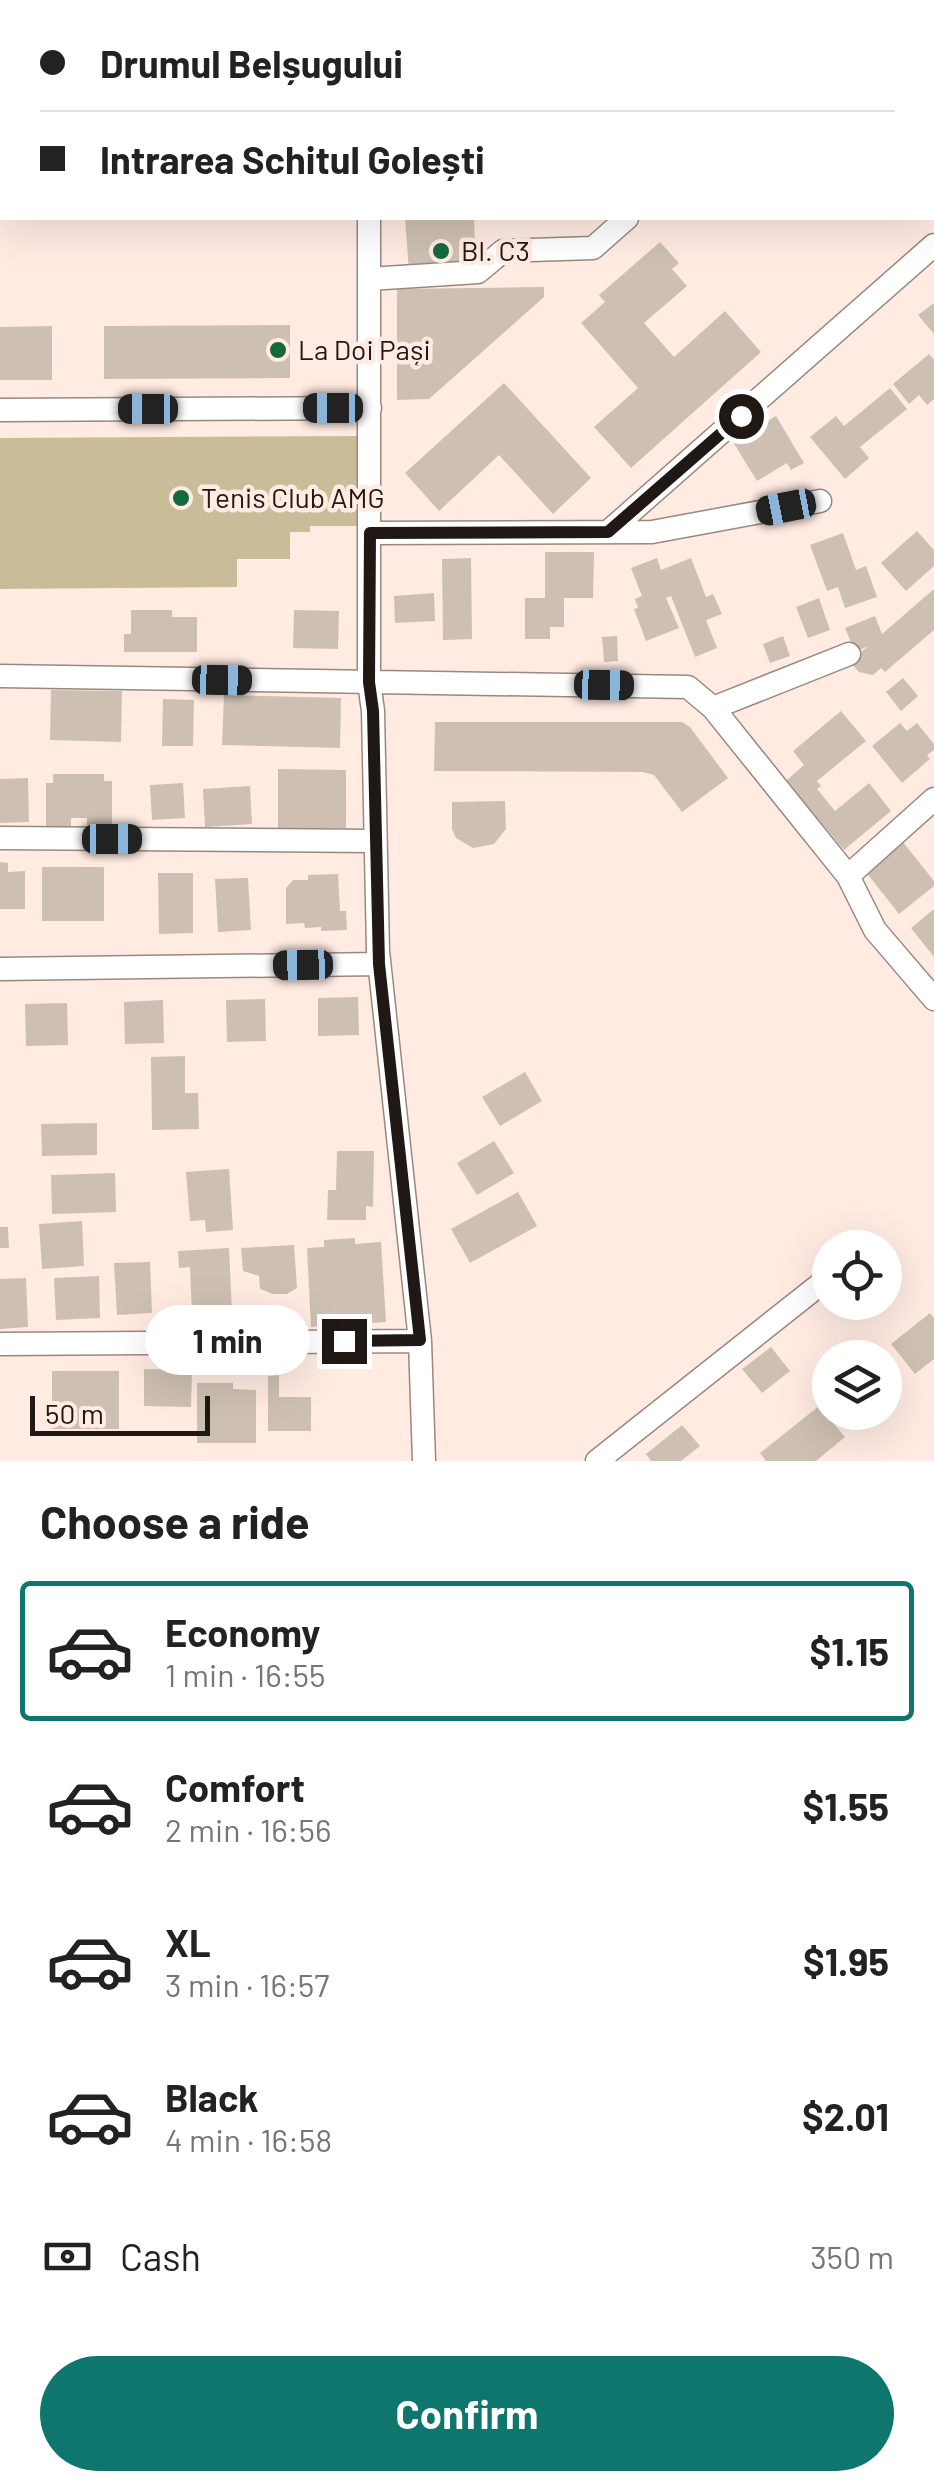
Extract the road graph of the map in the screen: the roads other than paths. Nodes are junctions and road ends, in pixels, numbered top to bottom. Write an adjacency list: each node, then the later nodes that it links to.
1 (369, 220): 4 (street)
2 (625, 220): 4 (street)
3 (934, 246): 8 (street)
4 (369, 279): 5 (street)
5 (370, 408): 6 (street); 9 (street)
6 (0, 410)
7 (820, 501): 8 (street)
8 (608, 532): 9 (street)
9 (370, 533): 12 (street)
10 (849, 654): 13 (street)
11 (0, 676): 12 (street)
12 (369, 682): 13 (street); 16 (street)
13 (713, 708): 17 (street)
14 (934, 799): 17 (street)
15 (0, 838): 16 (street)
16 (374, 841): 18 (street)
17 (848, 876): 20 (street)
18 (379, 964): 19 (street); 22 (street)
19 (0, 969)
20 (934, 999)
21 (812, 1291): 25 (street)
22 (420, 1340): 23 (street); 24 (street)
23 (0, 1344)
24 (424, 1461)
25 (597, 1461)

